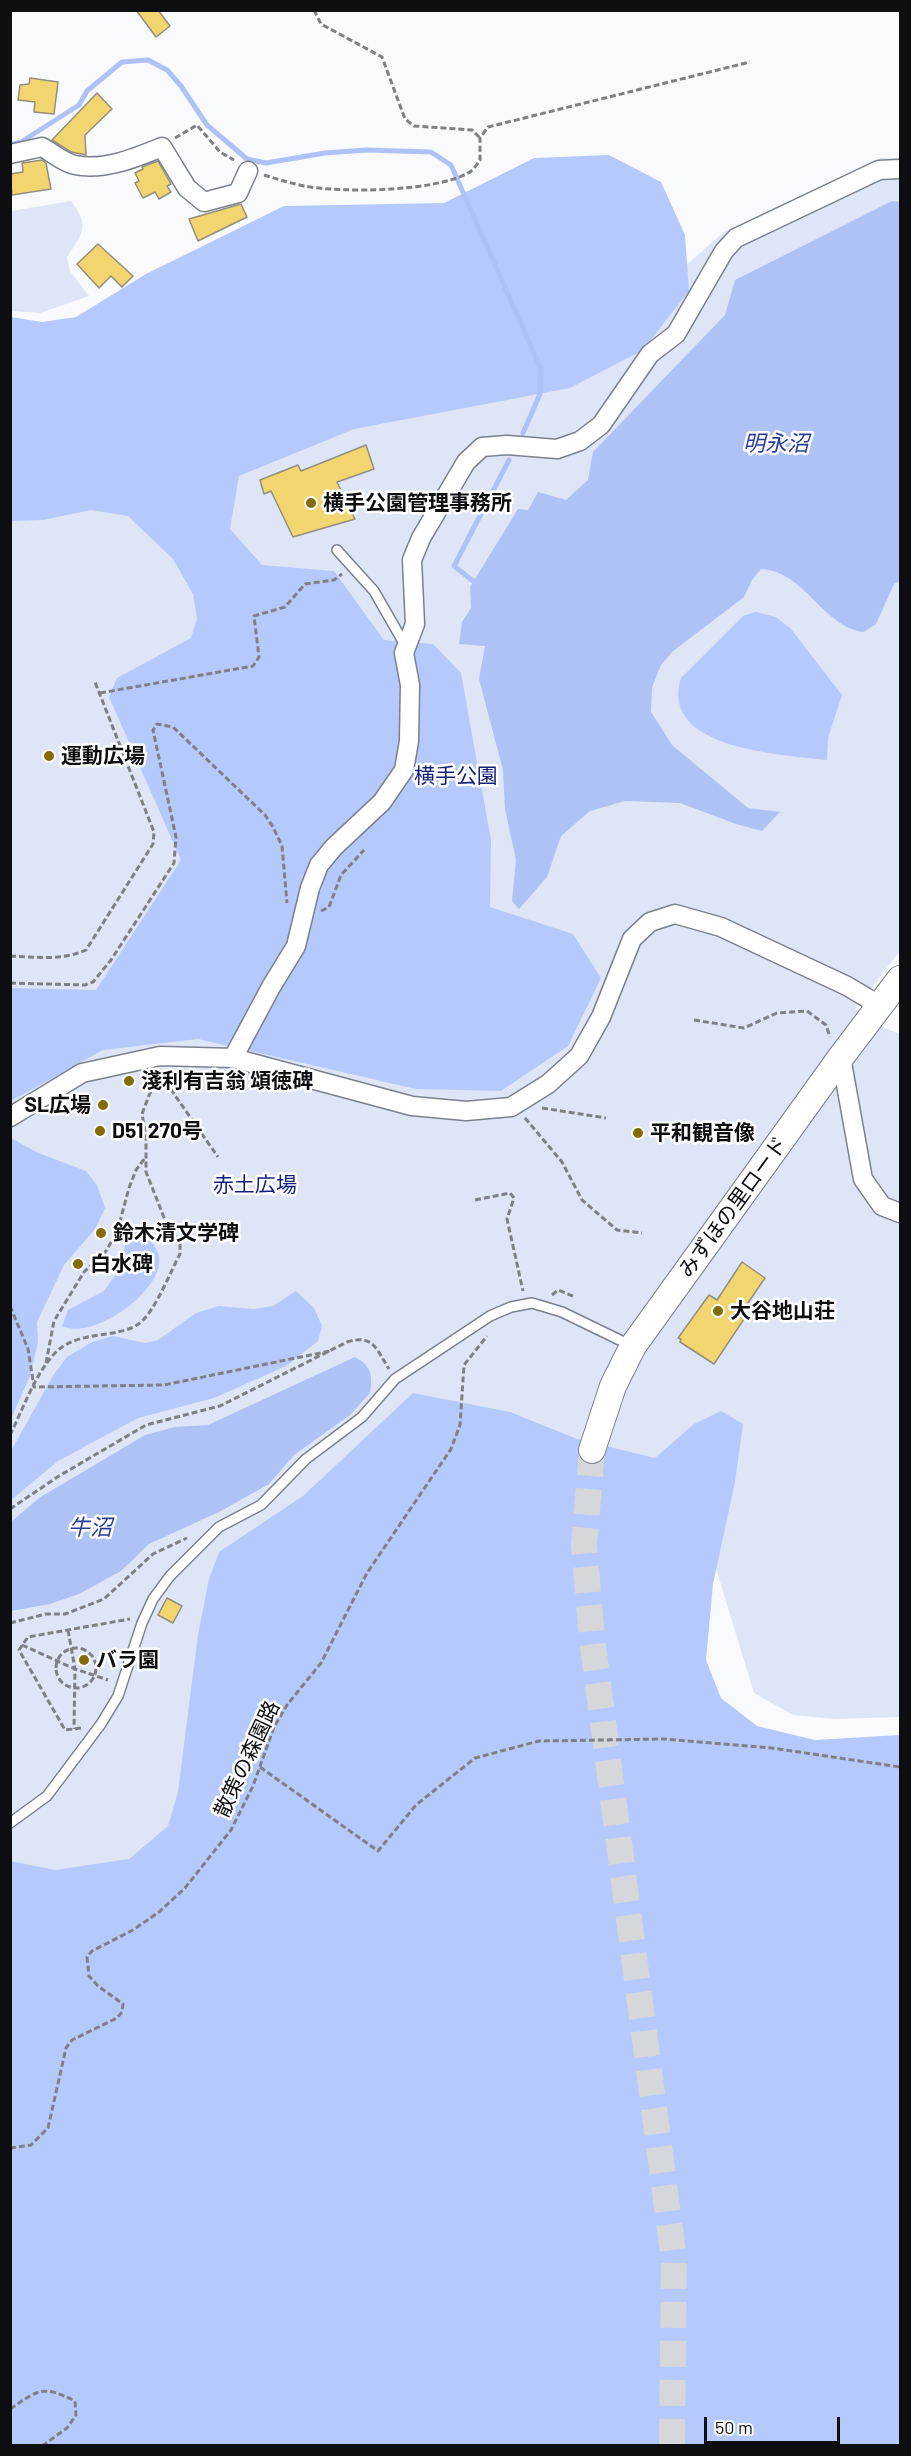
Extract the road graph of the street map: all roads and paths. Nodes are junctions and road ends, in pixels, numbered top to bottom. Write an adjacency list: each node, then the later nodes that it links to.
1 (314, 10): 3 (path)
2 (750, 62): 3 (path)
3 (480, 138): 6 (path)
4 (162, 147): 5 (street); 6 (path); 6 (street)
5 (10, 154)
6 (247, 169)
7 (900, 169): 10 (street)
8 (337, 550): 9 (lane)
9 (352, 566): 10 (lane); 12 (path)
10 (406, 647): 22 (street)
11 (95, 682): 12 (path)
12 (100, 693): 16 (path)
13 (364, 850): 15 (path)
14 (287, 908): 18 (path)
15 (321, 911)
16 (10, 956)
17 (900, 980): 19 (street, みずほの里ロード)
18 (10, 983)
19 (879, 1005): 23 (street, みずほの里ロード); 25 (street)
20 (694, 1020): 23 (path)
21 (160, 1056): 22 (street); 24 (path); 26 (street)
22 (233, 1058): 25 (street)
23 (836, 1064): 31 (street); 36 (street, みずほの里ロード)
24 (165, 1081): 28 (path); 29 (path)
25 (511, 1107): 27 (path); 32 (path)
26 (10, 1117)
27 (606, 1118)
28 (146, 1157): 38 (path); 38 (path)
29 (218, 1157)
30 (475, 1200): 33 (path)
31 (900, 1213)
32 (642, 1233)
33 (526, 1304): 36 (lane); 39 (lane)
34 (10, 1305): 40 (path)
35 (491, 1331): 61 (path, 散策の森園路)
36 (633, 1346): 42 (street, みずほの里ロード)
37 (335, 1350): 39 (path); 40 (path); 43 (path)
38 (46, 1364): 40 (path)
39 (395, 1379): 44 (lane)
40 (34, 1387): 41 (path)
41 (10, 1435)
42 (592, 1450)
43 (10, 1509)
44 (219, 1527): 45 (lane); 47 (path)
45 (144, 1618): 46 (path); 63 (lane)
46 (128, 1619): 48 (path); 49 (path)
47 (10, 1623)
48 (124, 1629)
49 (69, 1630): 50 (path); 51 (path)
50 (22, 1645): 52 (path); 60 (path)
51 (72, 1648): 52 (path); 53 (path); 55 (path)
52 (57, 1661): 53 (path); 57 (path)
53 (75, 1669): 55 (path); 57 (path)
54 (112, 1670): 56 (path)
55 (95, 1676): 56 (path); 57 (path)
56 (108, 1680): 58 (path)
57 (75, 1688): 60 (path)
58 (106, 1689)
59 (83, 1728): 60 (path)
60 (74, 1729)
61 (260, 1767): 62 (path); 64 (path, 散策の森園路)
62 (900, 1767)
63 (10, 1823)
64 (10, 2148)
65 (10, 2409): 66 (path)
66 (42, 2445)

